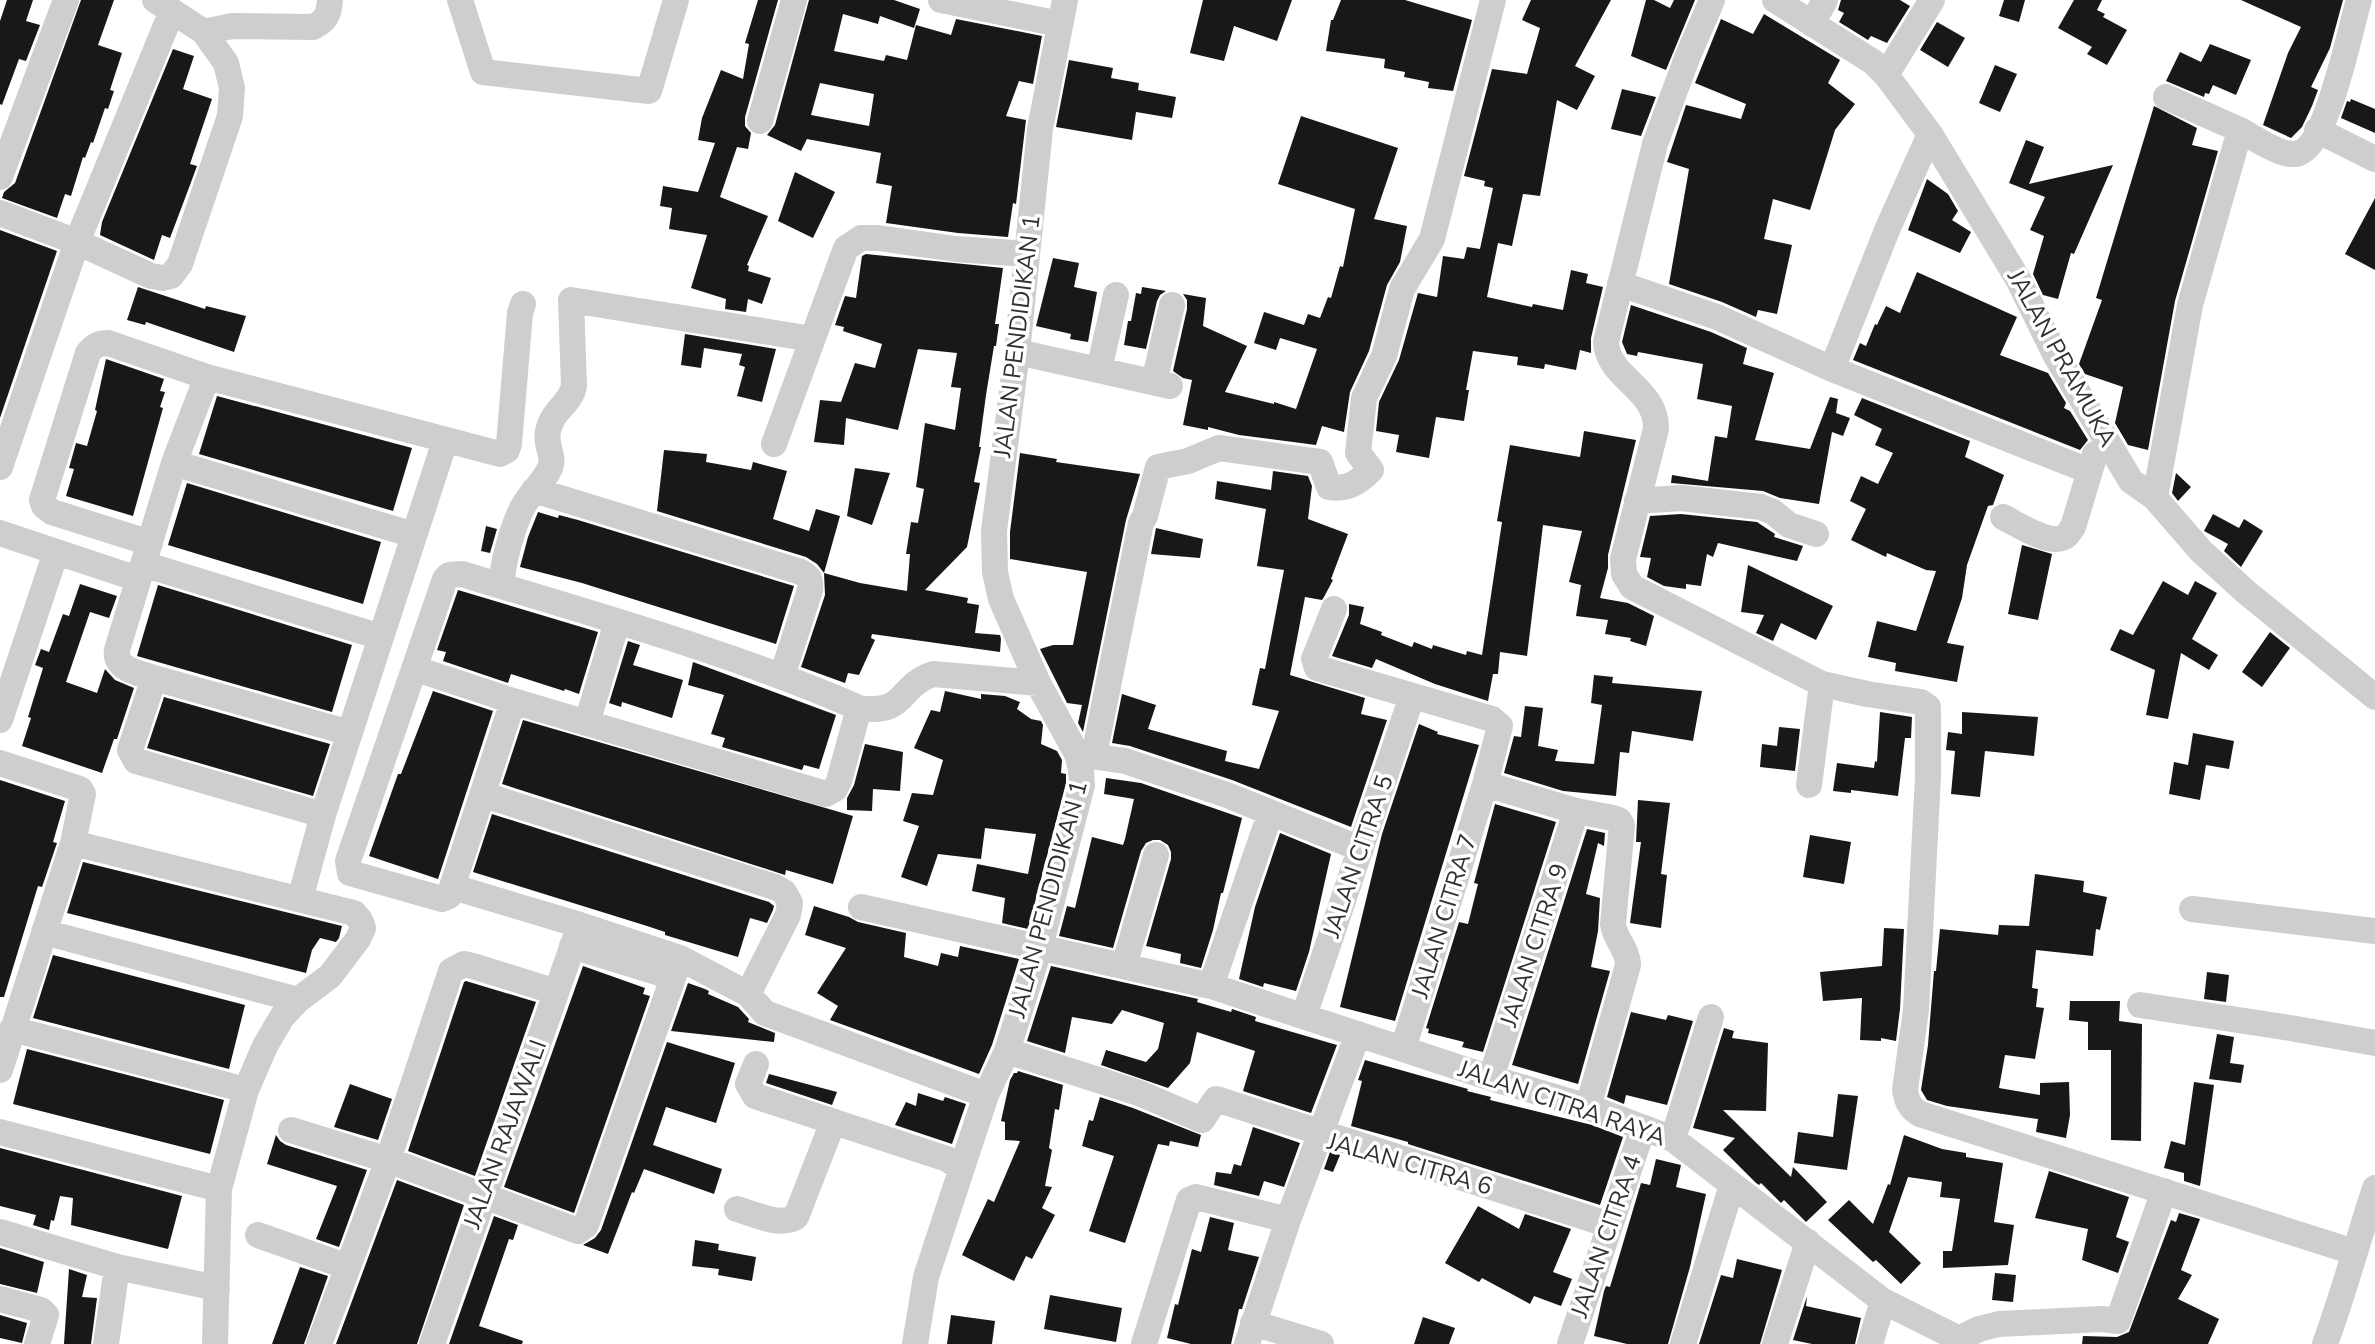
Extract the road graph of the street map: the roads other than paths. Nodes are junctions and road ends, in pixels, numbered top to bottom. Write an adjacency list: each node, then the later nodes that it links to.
1 (66, 0): 24 (street)
2 (330, 0): 16 (street)
3 (460, 0): 4 (street)
4 (676, 0)
5 (794, 0): 19 (street)
6 (942, 0): 14 (street)
7 (1493, 0): 70 (street)
8 (1712, 0): 28 (street)
9 (1775, 0): 15 (street, JALAN PRAMUKA)
10 (1825, 0): 15 (street)
11 (2358, 0): 21 (street)
12 (1936, 3): 17 (street)
13 (164, 6): 16 (street); 26 (street)
14 (1063, 12): 27 (street, JALAN PENDIDIKAN 1)
15 (1812, 24): 17 (street, JALAN PRAMUKA)
16 (204, 32): 26 (street)
17 (1886, 75): 22 (street, JALAN PRAMUKA)
18 (2166, 97): 20 (street)
19 (760, 121)
20 (2239, 130): 21 (street); 45 (street)
21 (2317, 130): 23 (street)
22 (1930, 134): 34 (street); 38 (street, JALAN PRAMUKA)
23 (2375, 159)
24 (0, 177)
25 (0, 213): 26 (street)
26 (77, 242): 37 (street)
27 (1027, 254): 32 (street); 33 (street, JALAN PENDIDIKAN 1)
28 (1620, 284): 34 (street); 46 (street)
29 (1116, 295): 35 (street)
30 (523, 304): 39 (street)
31 (1172, 306): 35 (street)
32 (812, 340): 40 (street); 44 (street)
33 (1017, 352): 35 (street); 61 (street, JALAN PENDIDIKAN 1)
34 (1832, 369): 43 (street)
35 (1099, 370)
36 (206, 377): 39 (street); 41 (street); 52 (street)
37 (9, 414): 42 (street)
38 (2103, 432): 43 (street); 45 (street, JALAN PRAMUKA)
39 (445, 440): 50 (street)
40 (774, 444)
41 (174, 463): 50 (street); 52 (street)
42 (0, 467)
43 (2089, 471): 47 (street)
44 (534, 490): 53 (street); 59 (street)
45 (2155, 498): 64 (street, JALAN PRAMUKA)
46 (1637, 501): 49 (street); 62 (street)
47 (2003, 517)
48 (0, 533): 51 (street)
49 (1816, 534)
50 (414, 535): 56 (street)
51 (56, 552): 52 (street); 57 (street)
52 (144, 562): 56 (street); 60 (street)
53 (502, 586): 55 (street); 58 (street)
54 (1334, 609): 63 (street)
55 (617, 622): 59 (street); 68 (street)
56 (381, 637): 69 (street)
57 (8, 662): 67 (street)
58 (416, 669): 65 (street); 81 (street)
59 (782, 676): 66 (street)
60 (155, 678): 69 (street); 77 (street)
61 (1038, 683): 66 (street); 70 (street, JALAN PENDIDIKAN 1)
62 (1822, 684): 73 (street); 120 (street)
63 (1412, 696): 72 (street, JALAN CITRA 7); 79 (street, JALAN CITRA 5)
64 (2375, 697)
65 (513, 701): 68 (street); 74 (street)
66 (859, 708): 68 (street)
67 (0, 720)
68 (587, 723)
69 (350, 733): 77 (street)
70 (1086, 754): 76 (street); 88 (street, JALAN PENDIDIKAN 1)
71 (0, 763): 78 (street)
72 (1485, 783): 75 (street); 101 (street, JALAN CITRA 7)
73 (1809, 785)
74 (484, 795): 81 (street); 93 (street)
75 (1576, 811): 105 (street, JALAN CITRA 9); 108 (street)
76 (1270, 814): 79 (street); 91 (street)
77 (323, 815): 82 (street)
78 (73, 842): 82 (street); 86 (street)
79 (1361, 849): 96 (street, JALAN CITRA 5)
80 (1156, 855): 89 (street)
81 (453, 887): 87 (street)
82 (300, 899): 94 (street)
83 (861, 907): 88 (street, JALAN CITRA RAYA)
84 (2192, 909): 85 (street)
85 (2375, 931)
86 (44, 932): 94 (street); 98 (street)
87 (576, 936): 90 (street); 92 (street, JALAN RAJAWALI)
88 (1040, 947): 89 (street, JALAN CITRA RAYA); 102 (street, JALAN PENDIDIKAN 1)
89 (1124, 966): 91 (street, JALAN CITRA RAYA)
90 (676, 968): 93 (street); 121 (street)
91 (1211, 986): 96 (street, JALAN CITRA RAYA)
92 (556, 992): 115 (street); 121 (street, JALAN RAJAWALI)
93 (748, 994): 107 (street)
94 (298, 1000): 106 (street)
95 (2140, 1005): 100 (street)
96 (1304, 1016): 99 (street, JALAN CITRA RAYA)
97 (1711, 1017): 114 (street)
98 (12, 1029): 104 (street); 106 (street)
99 (1357, 1034): 101 (street, JALAN CITRA RAYA); 113 (street)
100 (2375, 1044)
101 (1403, 1049): 105 (street, JALAN CITRA RAYA)
102 (1007, 1051): 107 (street, JALAN PENDIDIKAN 1); 113 (street)
103 (757, 1064): 109 (street)
104 (0, 1069)
105 (1491, 1078): 108 (street, JALAN CITRA RAYA)
106 (246, 1090): 119 (street)
107 (986, 1095): 116 (street, JALAN PENDIDIKAN 1)
108 (1588, 1107): 110 (street, JALAN CITRA RAYA)
109 (833, 1122): 116 (street); 122 (street)
110 (1643, 1128): 114 (street, JALAN CITRA RAYA); 124 (street, JALAN CITRA 4)
111 (291, 1130): 115 (street)
112 (0, 1132): 119 (street)
113 (1321, 1133): 123 (street, JALAN CITRA 6); 124 (street, JALAN CITRA 6)
114 (1672, 1139): 117 (street, JALAN CITRA RAYA)
115 (388, 1160): 121 (street); 130 (street)
116 (961, 1168): 142 (street, JALAN PENDIDIKAN 1)
117 (1732, 1185): 127 (street, JALAN CITRA RAYA); 146 (street)
118 (2375, 1188): 128 (street)
119 (219, 1189): 131 (street)
120 (2164, 1191): 128 (street); 134 (street)
121 (483, 1195): 141 (street, JALAN RAJAWALI)
122 (737, 1209)
123 (1287, 1220): 135 (street, JALAN CITRA 6); 143 (street)
124 (1610, 1225): 145 (street, JALAN CITRA 4)
125 (0, 1232): 129 (street)
126 (258, 1235): 130 (street)
127 (1808, 1242): 133 (street, JALAN CITRA RAYA); 147 (street)
128 (2354, 1252): 149 (street)
129 (117, 1266): 131 (street); 138 (street)
130 (348, 1267): 140 (street)
131 (217, 1288): 139 (street)
132 (0, 1299): 137 (street)
133 (1884, 1301): 136 (street, JALAN CITRA RAYA); 148 (street)
134 (2117, 1333): 136 (street, JALAN CITRA RAYA)
135 (1250, 1334): 144 (street)
136 (1958, 1341)
137 (37, 1344)
138 (106, 1344)
139 (215, 1344)
140 (319, 1344)
141 (432, 1344)
142 (915, 1344)
143 (1144, 1344)
144 (1321, 1344)
145 (1570, 1344)
146 (1683, 1344)
147 (1775, 1344)
148 (1870, 1344)
149 (2325, 1344)

